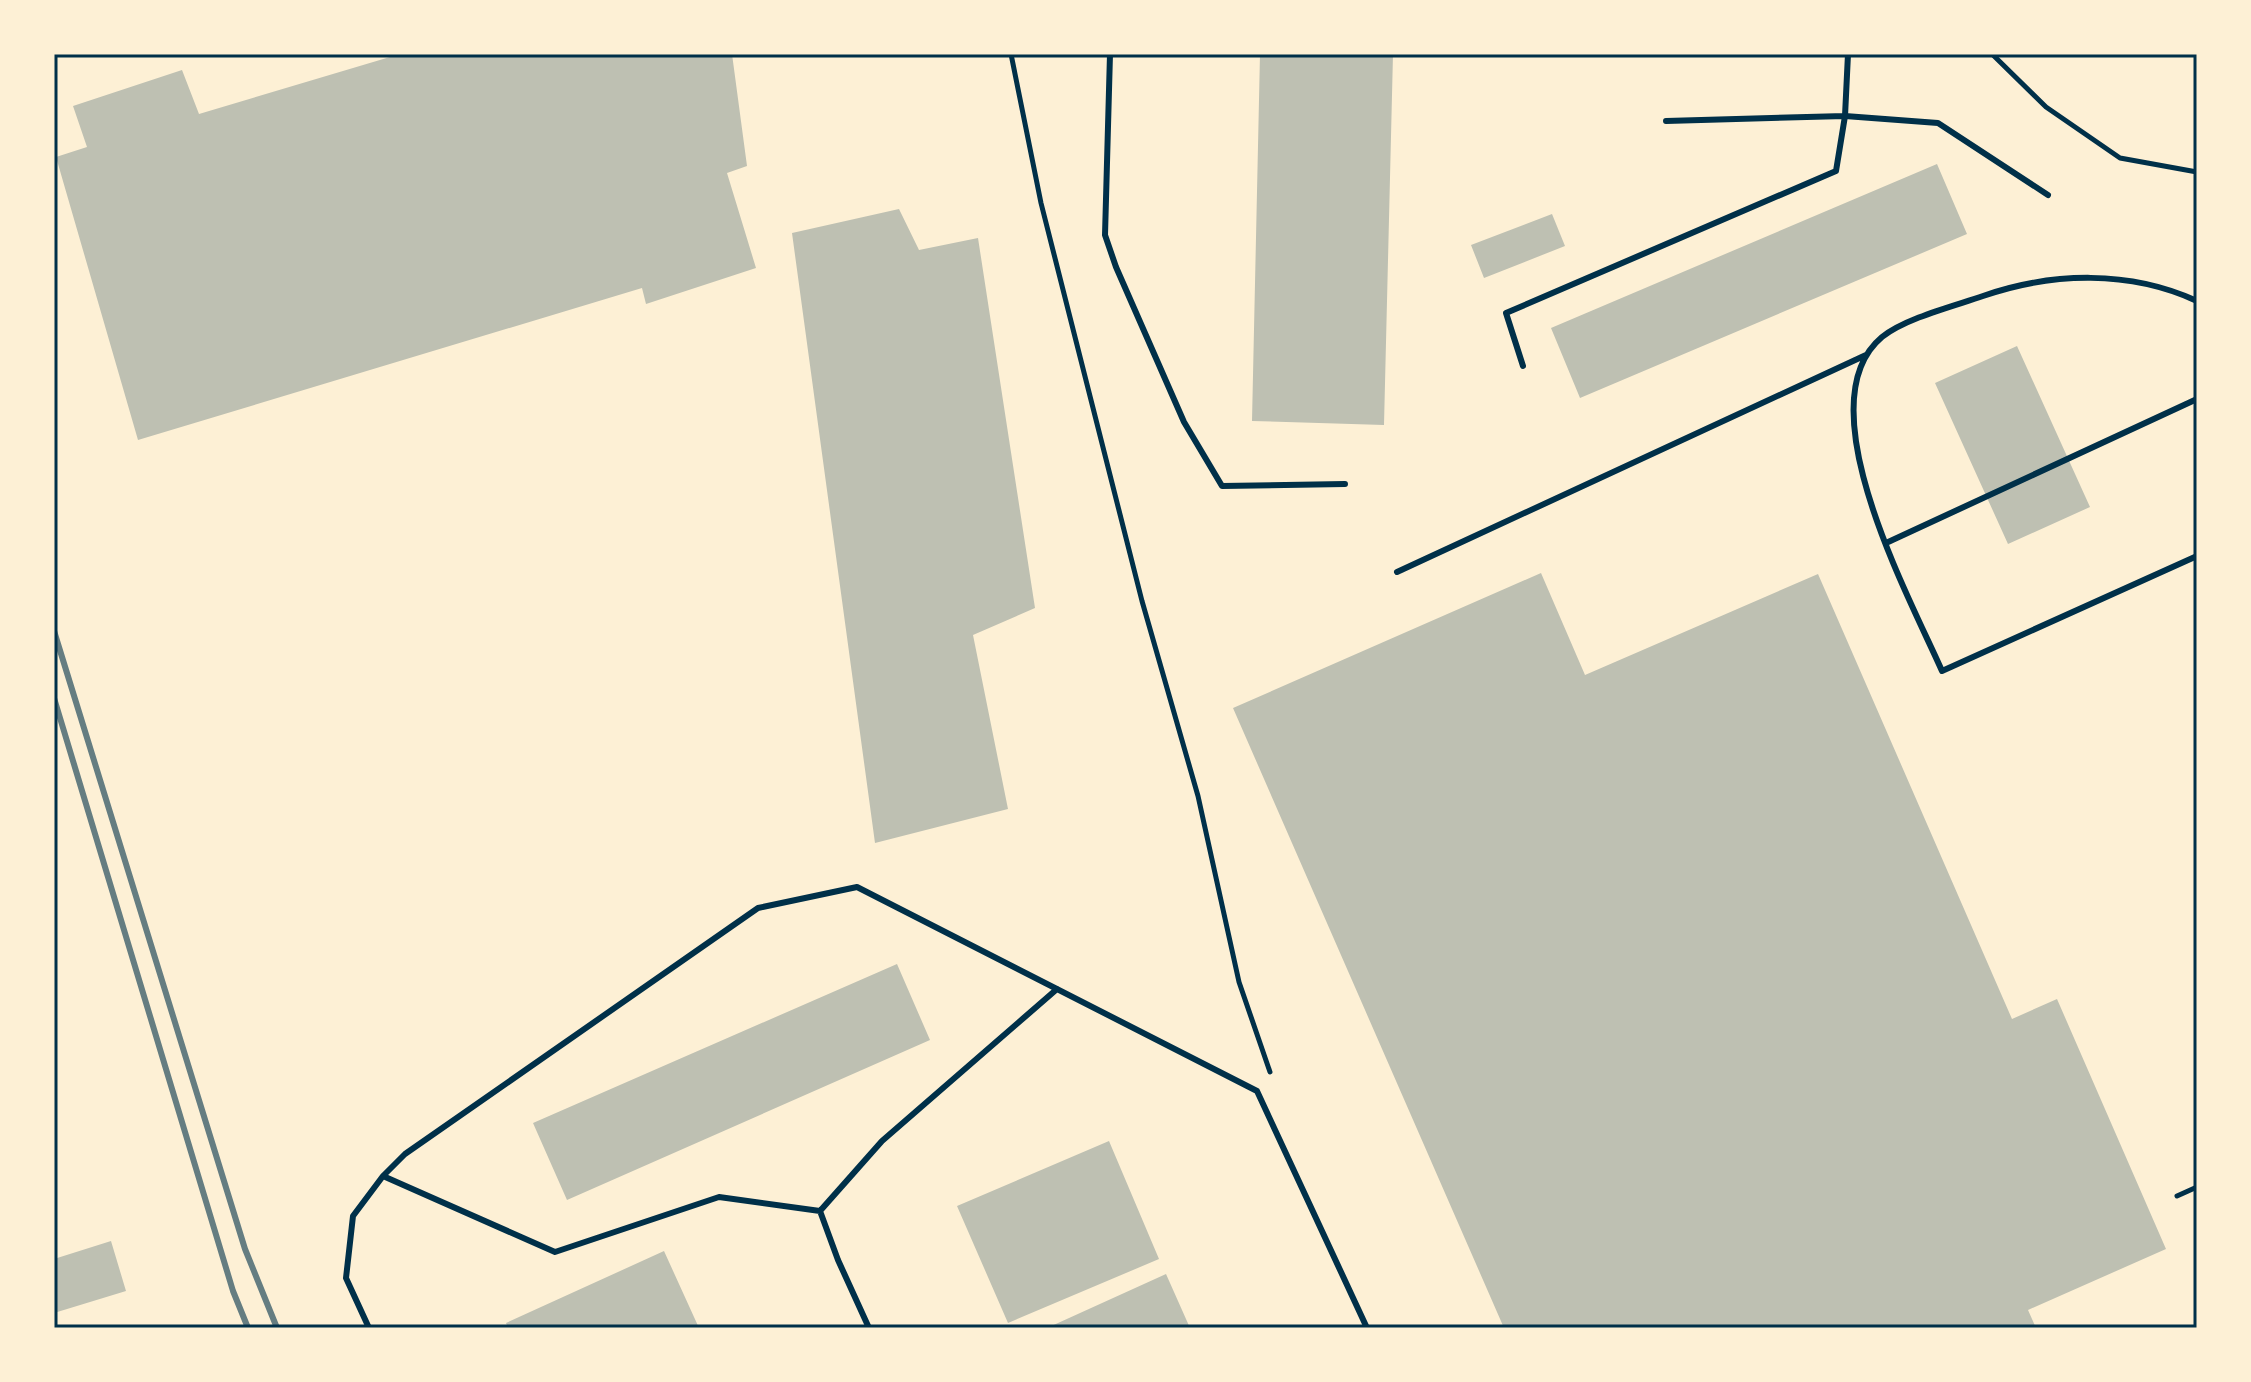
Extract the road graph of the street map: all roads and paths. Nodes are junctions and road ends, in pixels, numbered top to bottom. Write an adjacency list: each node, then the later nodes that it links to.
1 (1011, 54): 18 (path)
2 (1110, 54): 13 (lane)
3 (1848, 54): 5 (lane)
4 (1992, 54): 7 (path)
5 (1845, 116): 6 (lane); 8 (lane); 11 (lane)
6 (1666, 121)
7 (2197, 172)
8 (2048, 195)
9 (2197, 301): 10 (lane)
10 (1866, 355): 14 (lane); 16 (lane)
11 (1523, 366)
12 (2197, 399): 14 (lane)
13 (1345, 484)
14 (1886, 543): 15 (lane)
15 (2197, 556)
16 (1397, 572)
17 (1057, 989): 19 (lane); 22 (lane); 25 (lane)
18 (1270, 1072)
19 (383, 1176): 22 (lane); 23 (lane)
20 (2197, 1187): 21 (path)
21 (2177, 1196)
22 (820, 1211): 24 (lane)
23 (369, 1328)
24 (869, 1328)
25 (1367, 1328)

